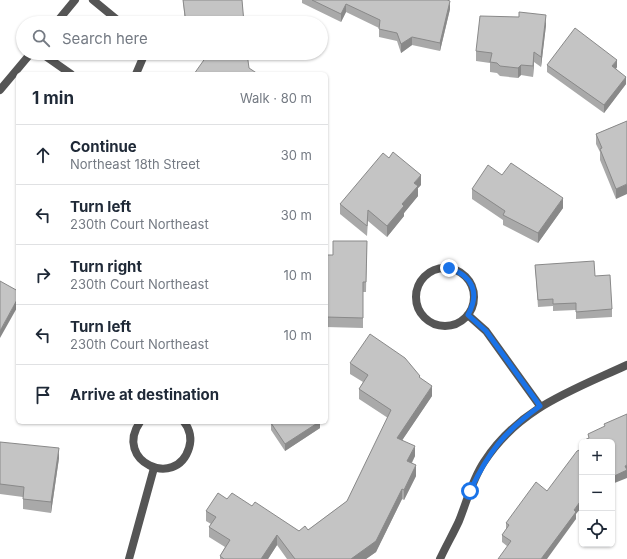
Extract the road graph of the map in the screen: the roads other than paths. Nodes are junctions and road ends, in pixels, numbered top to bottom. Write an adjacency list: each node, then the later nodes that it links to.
1 (75, 0): 3 (street)
2 (92, 0): 4 (street)
3 (62, 16)
4 (112, 16)
5 (25, 60): 10 (street)
6 (51, 60): 8 (street)
7 (142, 60): 9 (street)
8 (68, 72)
9 (137, 72)
10 (0, 90)
11 (468, 315): 11 (street); 13 (street)
12 (627, 365): 13 (street)
13 (540, 406): 18 (street)
14 (139, 424): 16 (street)
15 (185, 424): 16 (street)
16 (154, 468): 17 (street)
17 (129, 559)
18 (440, 559)

